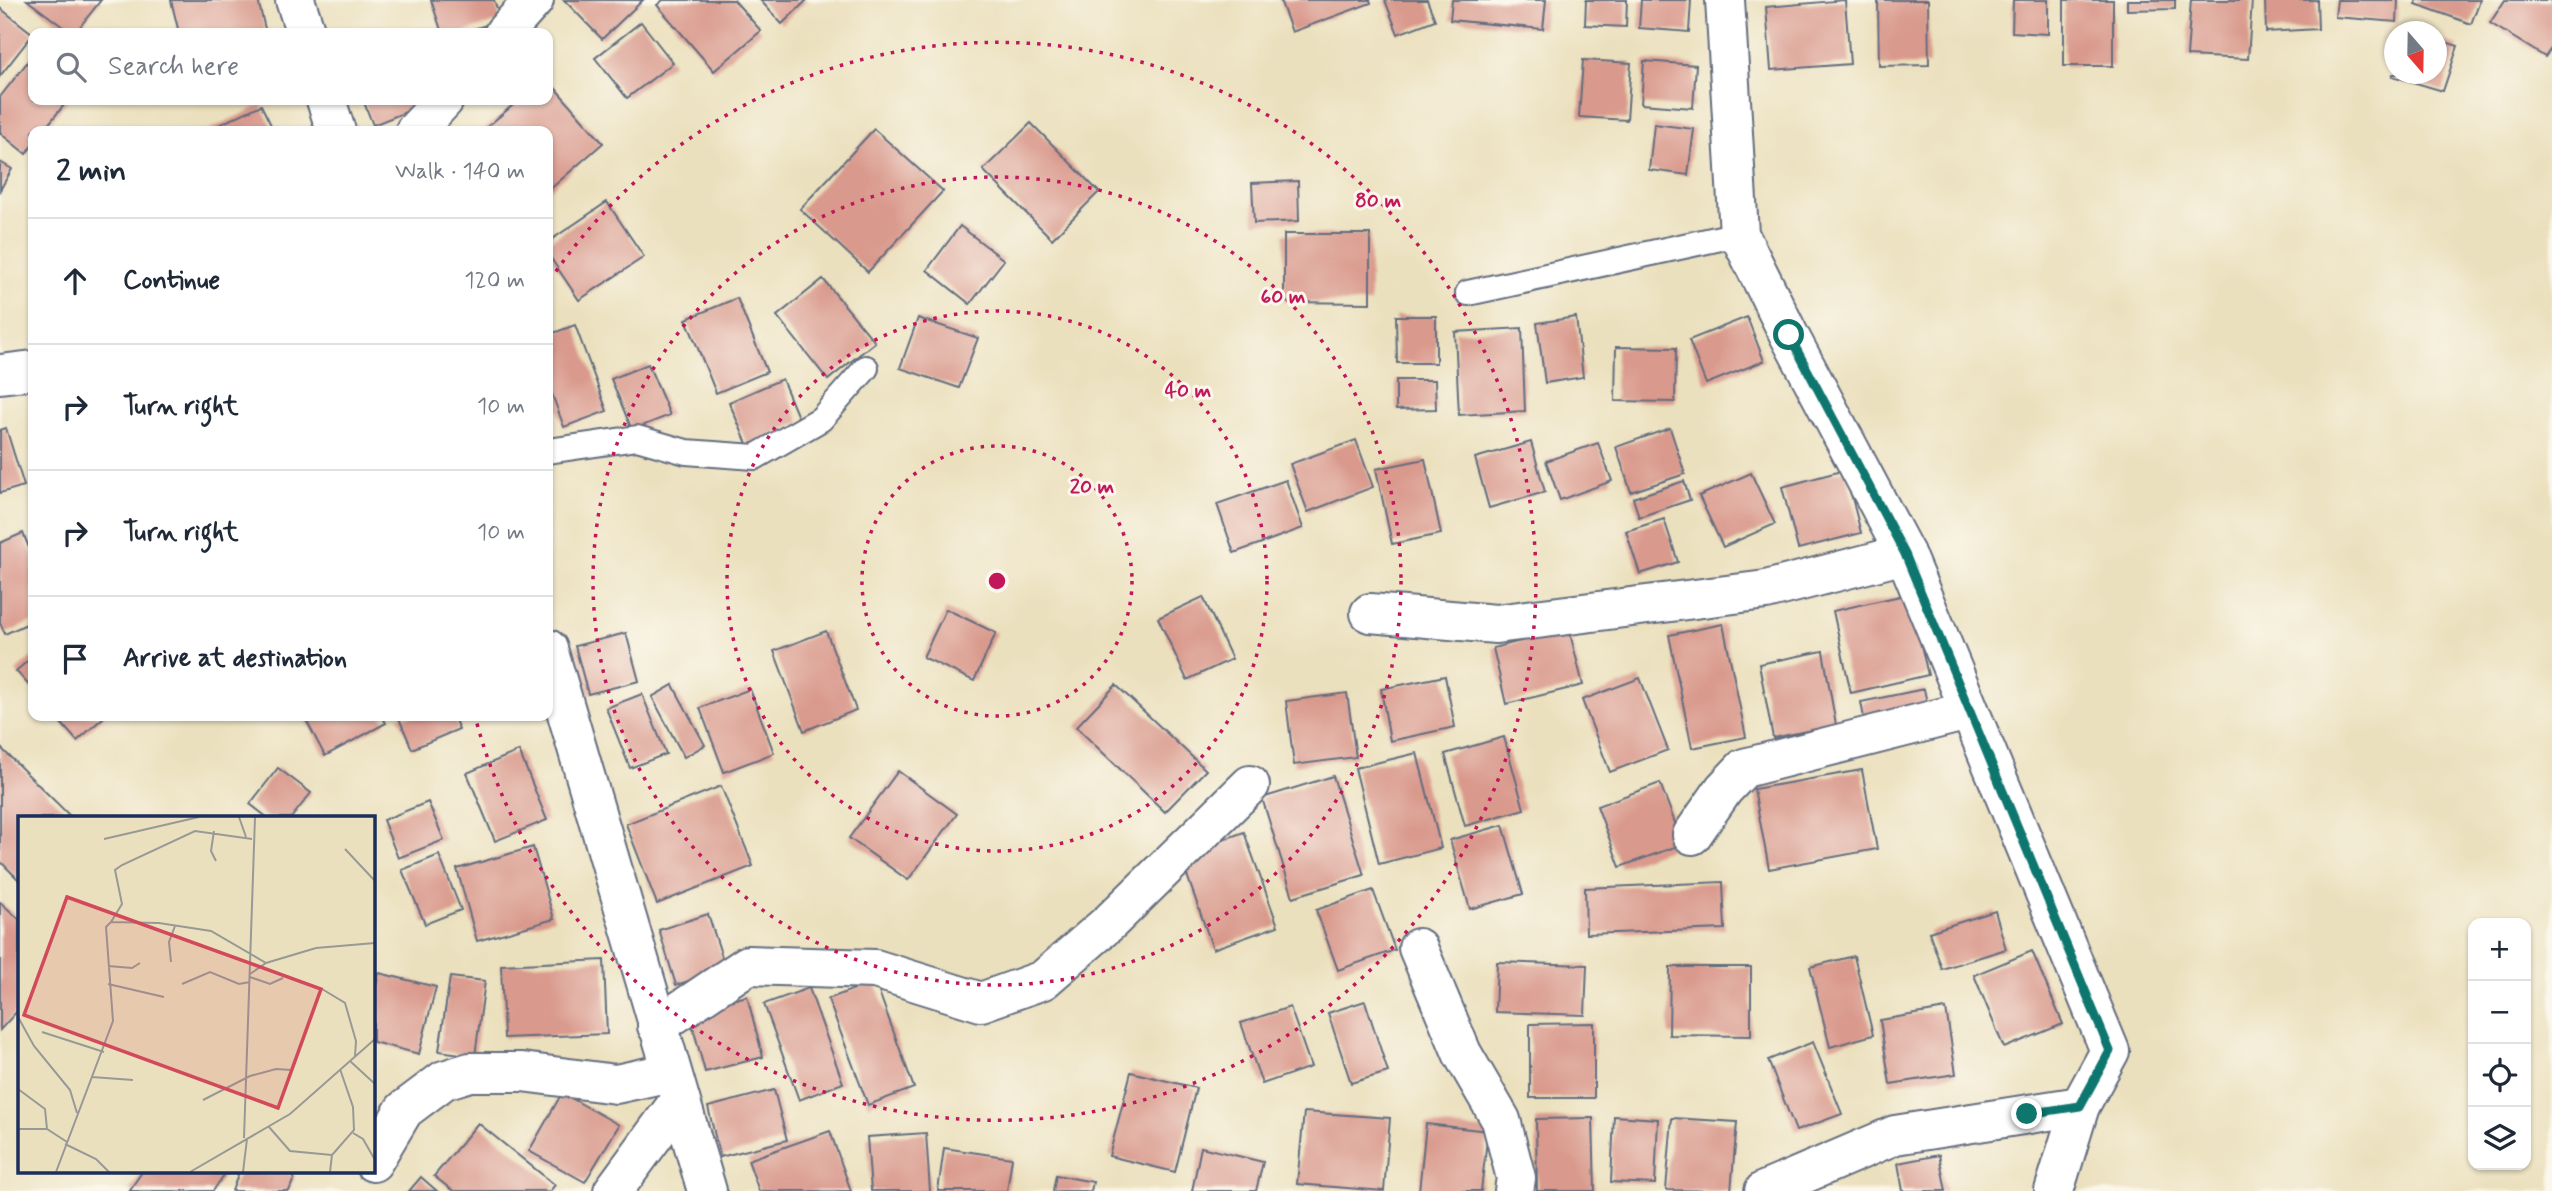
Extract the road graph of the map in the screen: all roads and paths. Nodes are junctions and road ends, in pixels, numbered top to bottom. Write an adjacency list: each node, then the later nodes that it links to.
1 (296, 0): 4 (street)
2 (534, 0): 5 (street)
3 (1725, 0): 10 (street)
4 (304, 28)
5 (509, 28)
6 (328, 105): 8 (street)
7 (439, 105): 9 (street)
8 (334, 126)
9 (420, 126)
10 (1739, 234): 11 (lane); 16 (street)
11 (1468, 293)
12 (866, 368): 15 (lane)
13 (28, 371): 14 (street)
14 (0, 374)
15 (553, 450)
16 (1905, 554): 17 (street); 19 (street)
17 (1370, 613)
18 (553, 666): 23 (street)
19 (1968, 711): 21 (street); 25 (street)
20 (1250, 785): 23 (street)
21 (1692, 835)
22 (1418, 948): 29 (street)
23 (657, 1026): 24 (street)
24 (675, 1086): 26 (street); 27 (street); 28 (street)
25 (2080, 1106): 30 (street); 31 (street)
26 (374, 1160)
27 (613, 1191)
28 (707, 1191)
29 (1514, 1191)
30 (1764, 1191)
31 (2054, 1191)

